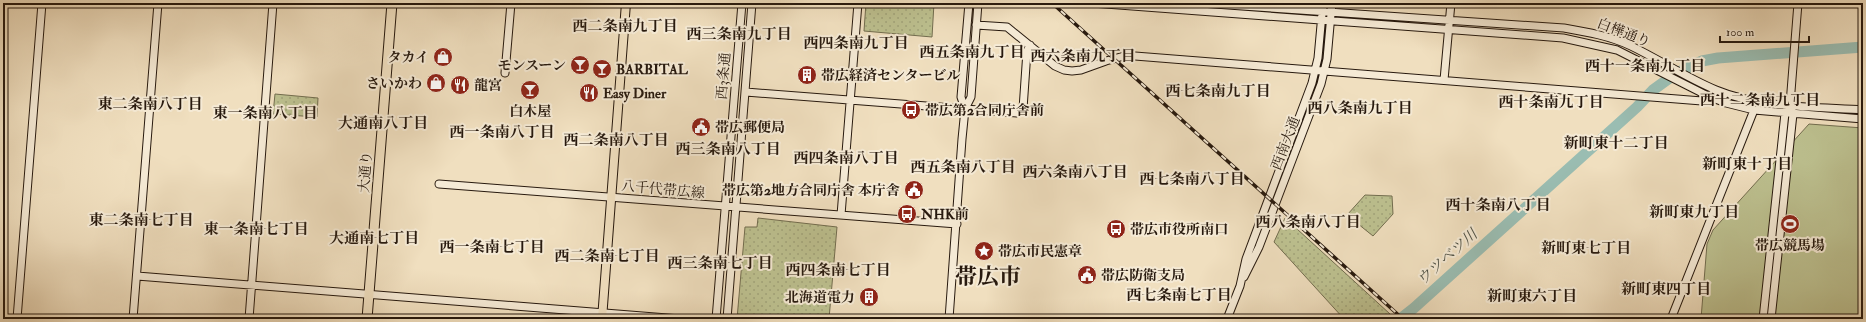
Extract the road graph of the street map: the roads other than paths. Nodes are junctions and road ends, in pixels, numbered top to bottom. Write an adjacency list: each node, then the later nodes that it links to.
1 (42, 3): 51 (street)
2 (158, 3): 46 (street)
3 (273, 3): 47 (street)
4 (392, 3): 49 (highway, 大通り)
5 (511, 3): 28 (street)
6 (626, 3): 41 (main road)
7 (742, 3): 42 (street, 西3条通)
8 (752, 3): 31 (street, 西3条通)
9 (858, 3): 33 (street)
10 (969, 3): 35 (street)
11 (978, 3): 23 (street)
12 (1092, 3): 20 (street)
13 (1198, 3): 18 (street, 白樺通り)
14 (1323, 3): 18 (street, 西南大通)
15 (1332, 3): 19 (street, 西南大通)
16 (1450, 3): 21 (street)
17 (1798, 3): 34 (street)
18 (1322, 12): 19 (street, 白樺通り); 20 (street, 西南大通)
19 (1332, 12): 21 (street, 白樺通り); 22 (street, 西南大通)
20 (1321, 20): 22 (street); 26 (street, 西南大通)
21 (1449, 20): 24 (street); 30 (street, 白樺通り)
22 (1331, 21): 24 (street); 27 (street, 西南大通)
23 (976, 25): 25 (street); 35 (street)
24 (1449, 28): 29 (street); 32 (street)
25 (1030, 45): 26 (street); 35 (street)
26 (1316, 70): 27 (street); 48 (street, 西南大通)
27 (1325, 71): 29 (street); 48 (street, 西南大通)
28 (505, 73)
29 (1444, 80): 32 (street)
30 (1716, 90): 32 (street); 34 (street, 白樺通り)
31 (746, 92): 33 (street); 43 (street, 西3条通)
32 (1710, 97): 36 (street)
33 (850, 100): 35 (street); 44 (street)
34 (1790, 104): 37 (street, 白樺通り); 38 (street)
35 (965, 109): 45 (street)
36 (1754, 110): 38 (street); 60 (street)
37 (1863, 110)
38 (1789, 113): 39 (street); 61 (street); 62 (street)
39 (1863, 119)
40 (439, 184): 41 (street, 八千代帯広線)
41 (611, 198): 42 (street, 八千代帯広線); 50 (main road)
42 (726, 206): 43 (street, 八千代帯広線); 56 (street, 西3条通)
43 (736, 207): 44 (street, 八千代帯広線); 57 (street, 西3条通)
44 (841, 216): 45 (street, 八千代帯広線)
45 (957, 224): 58 (street)
46 (137, 276): 47 (street); 52 (street)
47 (252, 285): 49 (street); 53 (street)
48 (1240, 286): 59 (street, 西南大通)
49 (369, 294): 50 (street); 54 (highway, 大通り)
50 (602, 316): 55 (street)
51 (17, 319)
52 (133, 319)
53 (249, 319)
54 (367, 319)
55 (680, 319)
56 (716, 319)
57 (727, 319)
58 (949, 319)
59 (1227, 319)
60 (1671, 319)
61 (1763, 319)
62 (1771, 319)

